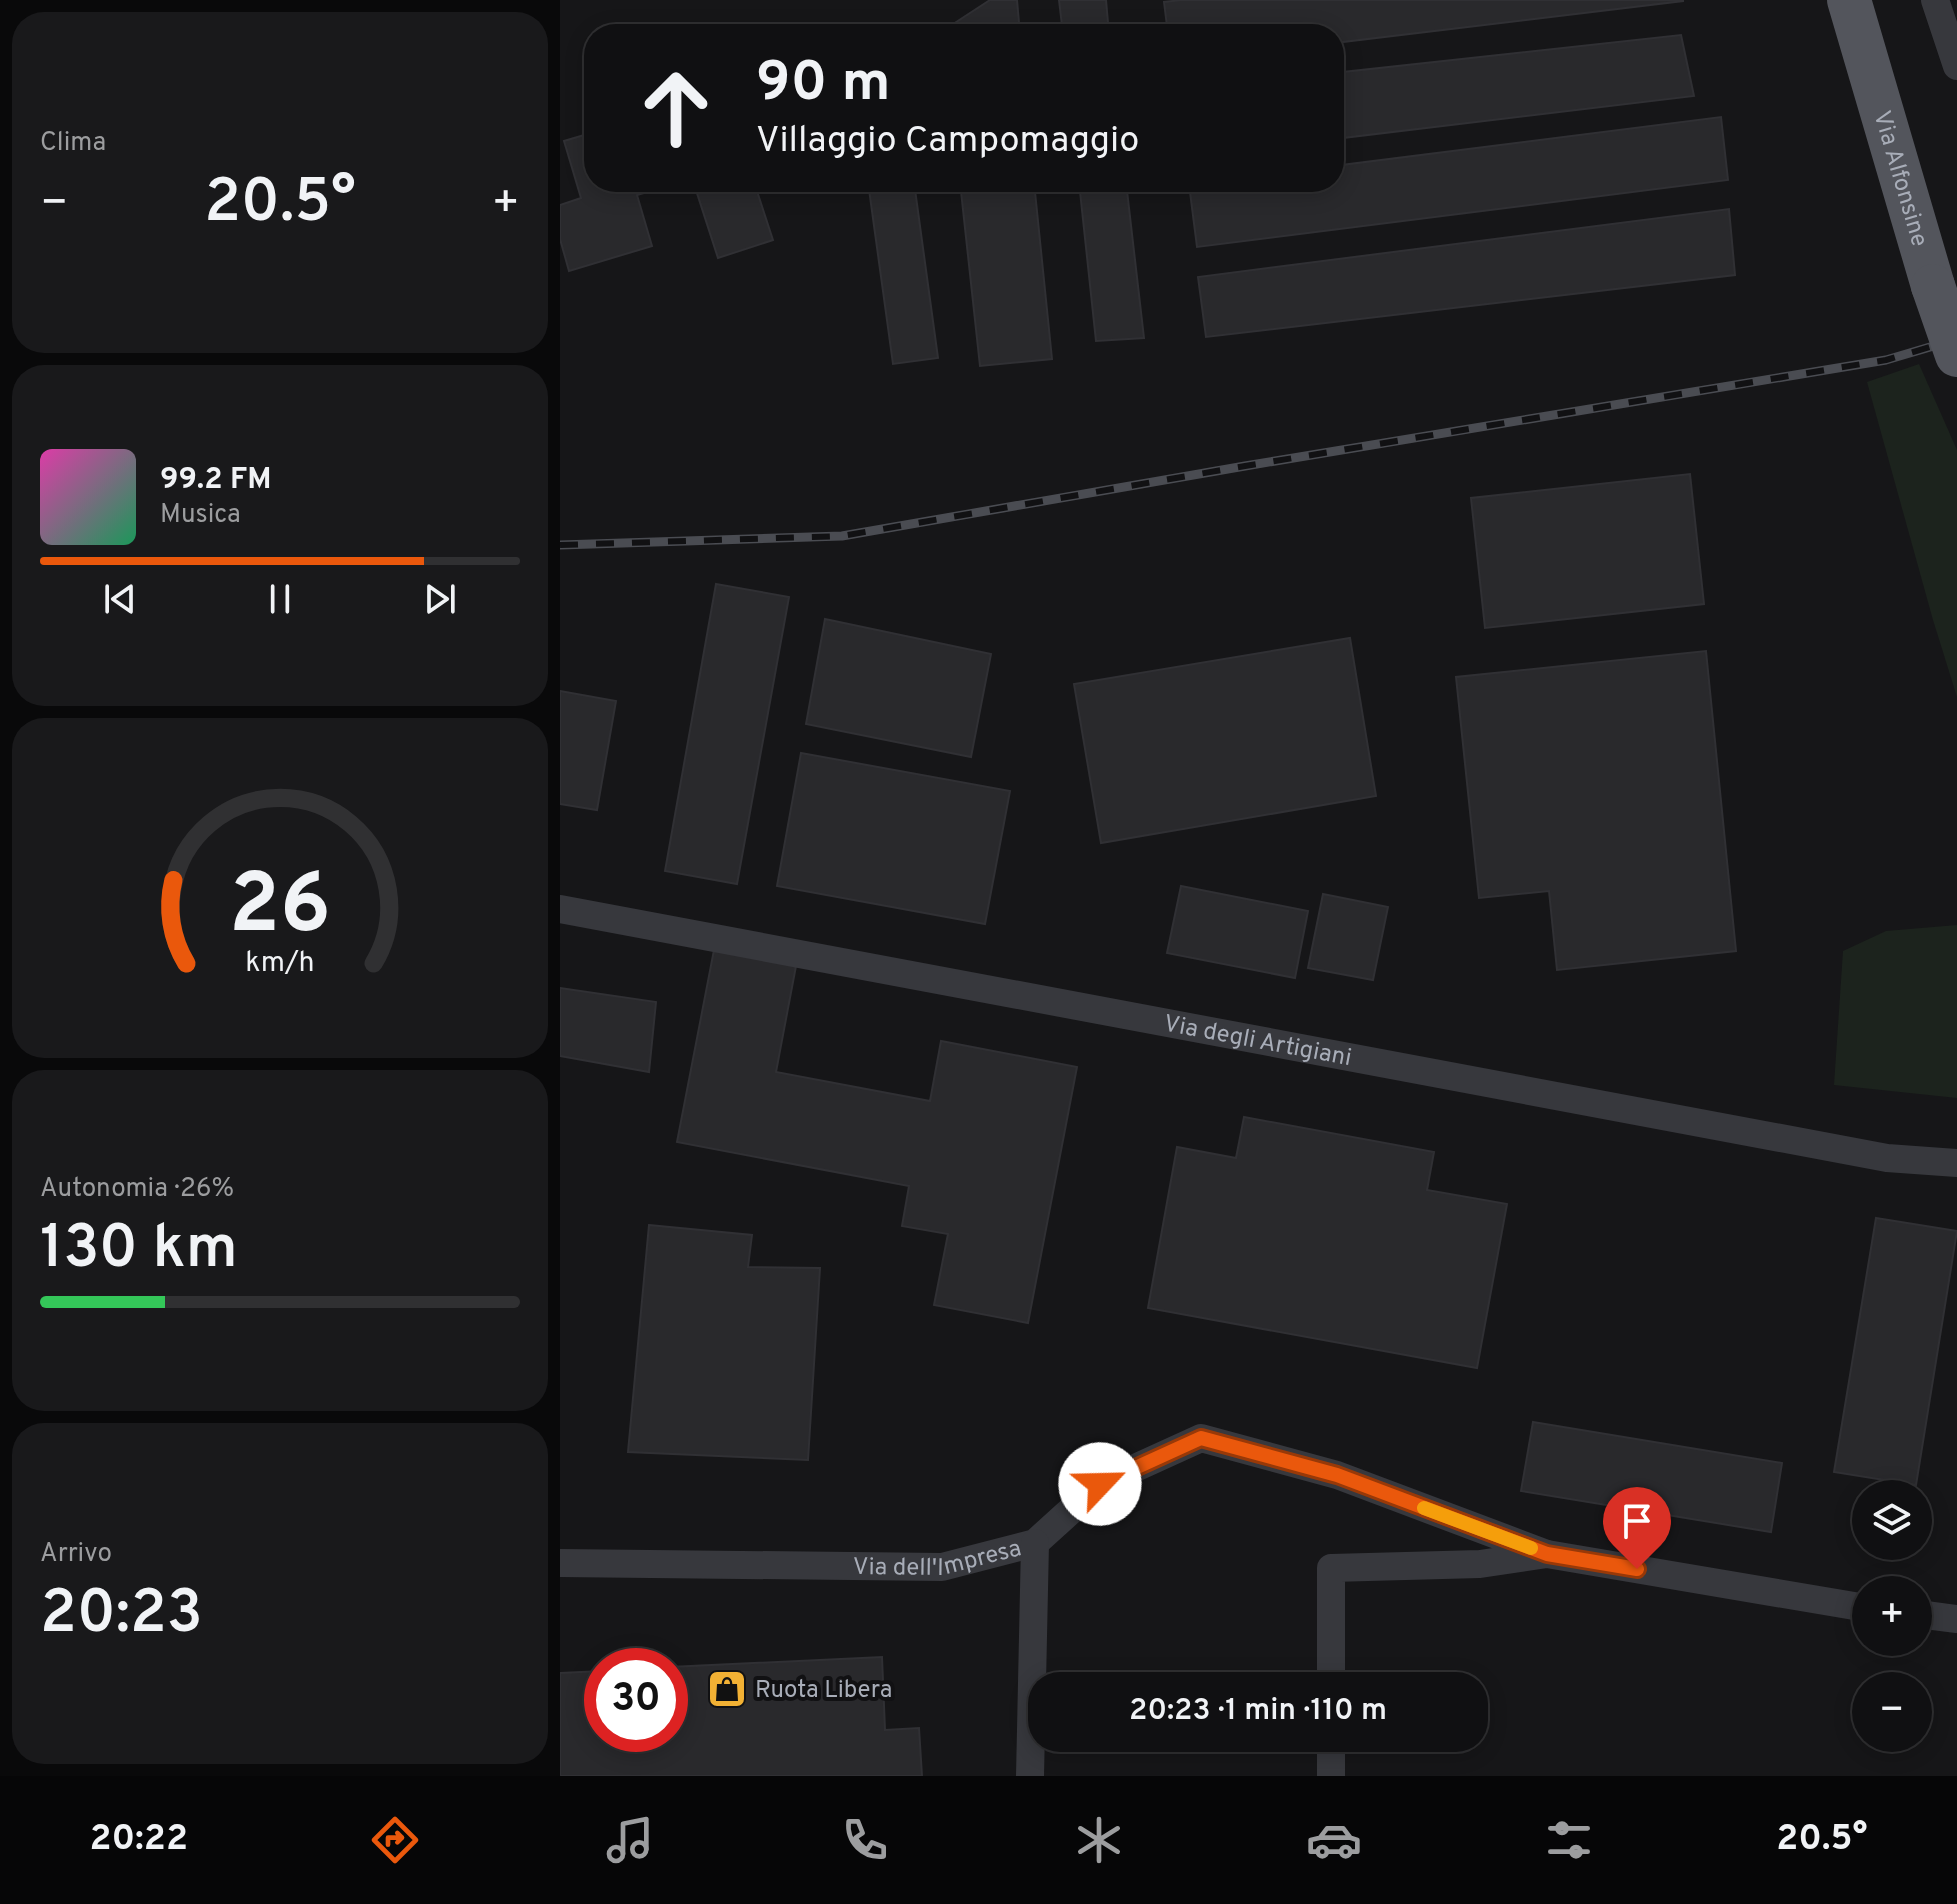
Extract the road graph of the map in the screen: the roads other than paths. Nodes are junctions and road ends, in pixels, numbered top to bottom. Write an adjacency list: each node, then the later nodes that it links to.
1 (1849, 0): 4 (main road, Via Alfonsine, bridge)
2 (1935, 0): 3 (street)
3 (1957, 66)
4 (1957, 355)
5 (560, 909): 6 (street, Via degli Artigiani)
6 (1957, 1163)
7 (1035, 1543): 8 (street, Via dell'Impresa); 9 (street, Via dell'Impresa); 15 (street)
8 (1547, 1554): 10 (street); 13 (street)
9 (560, 1563)
10 (1852, 1606)
11 (1932, 1616): 12 (street)
12 (1957, 1619)
13 (1331, 1672)
14 (1331, 1752): 16 (street)
15 (1030, 1776)
16 (1331, 1776)

